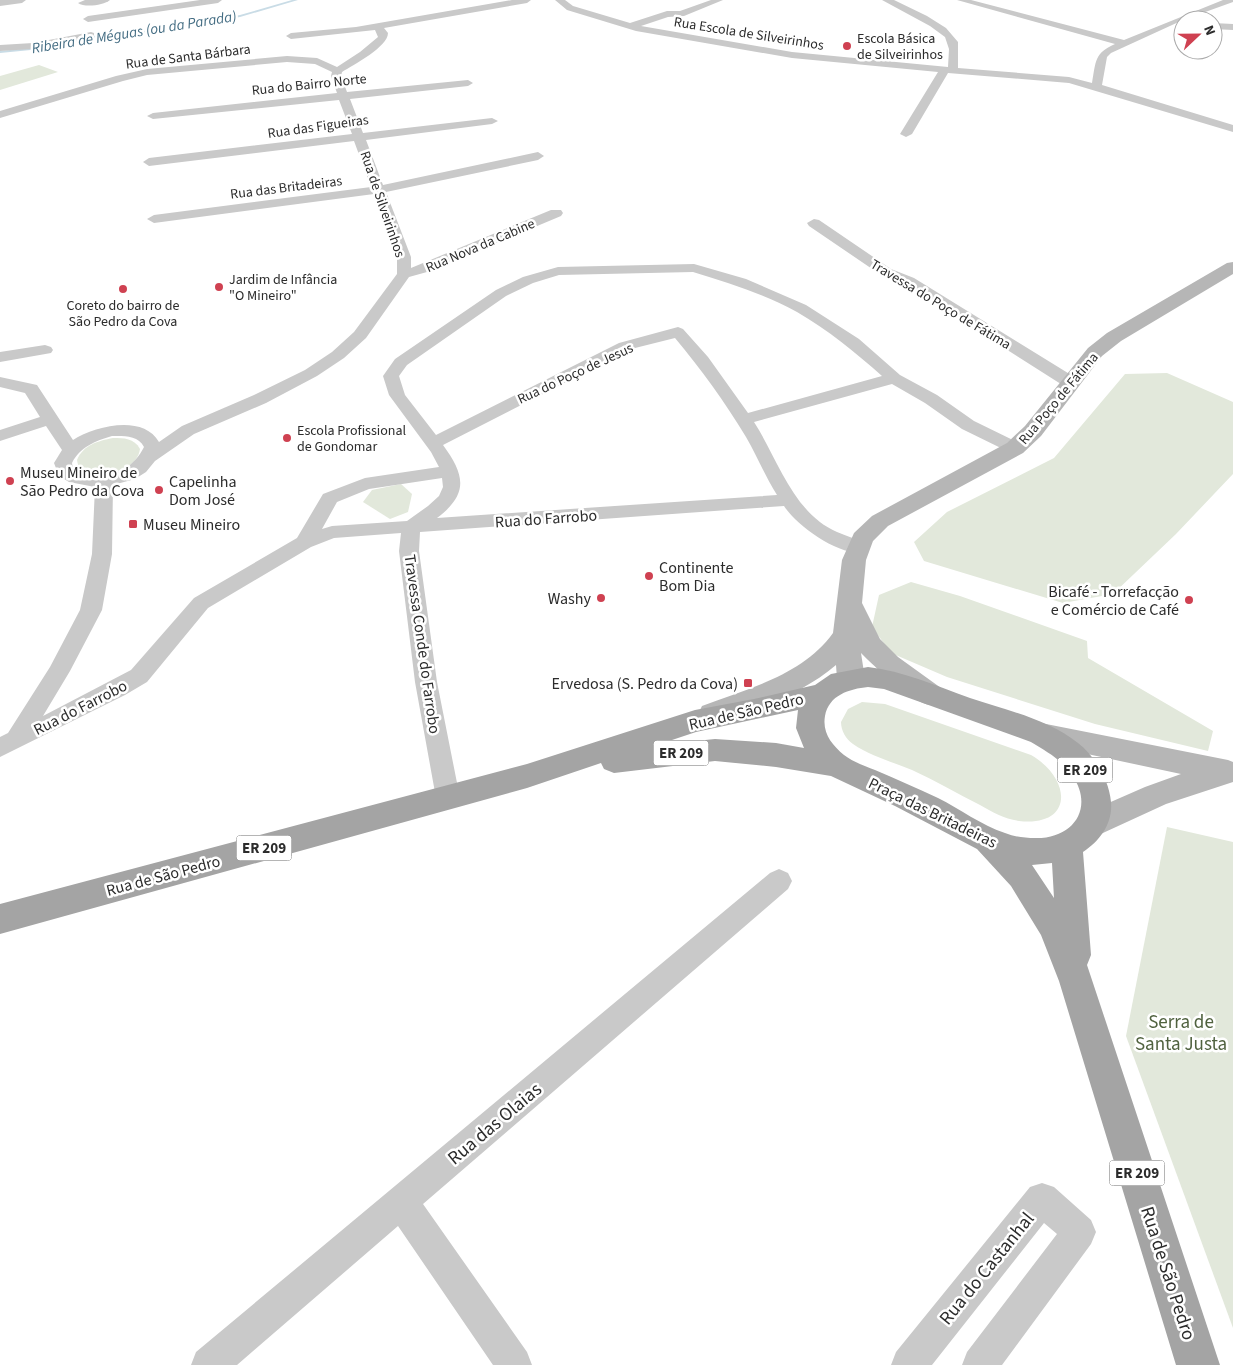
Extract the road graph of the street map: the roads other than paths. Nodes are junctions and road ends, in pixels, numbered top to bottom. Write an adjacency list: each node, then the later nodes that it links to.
1 (22, 0): 10 (street)
2 (106, 0): 11 (street)
3 (218, 0): 12 (street)
4 (527, 0): 16 (street)
5 (559, 0): 17 (street, Rua Escola de Silveirinhos)
6 (719, 0): 17 (street)
7 (886, 0): 26 (street)
8 (961, 0): 20 (street)
9 (1230, 0): 13 (street)
10 (0, 3)
11 (82, 3)
12 (177, 3): 14 (street)
13 (1207, 10)
14 (88, 20)
15 (1173, 25): 20 (street)
16 (376, 26): 19 (street); 23 (street)
17 (630, 26): 26 (street, Rua Escola de Silveirinhos)
18 (91, 35): 22 (street)
19 (291, 36)
20 (1123, 43): 29 (street)
21 (0, 48): 22 (street)
22 (15, 50): 24 (street)
23 (357, 59): 25 (street, Rua de Santa Bárbara); 27 (street)
24 (7, 60)
25 (325, 64): 27 (street, Rua de Santa Bárbara); 31 (street, Rua de Santa Bárbara)
26 (949, 70): 29 (street, Rua Escola de Silveirinhos); 35 (street)
27 (337, 71): 30 (street, Rua de Silveirinhos)
28 (468, 83): 30 (street, Rua do Bairro Norte)
29 (1096, 86): 34 (street, Rua Escola de Silveirinhos)
30 (343, 95): 32 (street, Rua do Bairro Norte); 36 (street, Rua de Silveirinhos)
31 (0, 115)
32 (153, 116)
33 (492, 121): 36 (street, Rua das Figueiras)
34 (1233, 129)
35 (906, 134)
36 (359, 137): 38 (street, Rua das Figueiras); 39 (street, Rua de Silveirinhos)
37 (538, 156): 39 (street, Rua das Britadeiras)
38 (149, 162)
39 (379, 190): 41 (street, Rua das Britadeiras); 44 (street, Rua de Silveirinhos)
40 (556, 213): 44 (street, Rua Nova da Cabine)
41 (154, 220)
42 (814, 223): 49 (street, Travessa do Poço de Fátima)
43 (1233, 267): 49 (street, Rua Poço de Fátima)
44 (404, 274): 51 (street, Rua de Silveirinhos)
45 (45, 350): 46 (street)
46 (0, 357)
47 (894, 378): 52 (street); 55 (street); 56 (street)
48 (0, 382): 50 (street)
49 (1070, 382): 56 (street, Rua Poço de Fátima)
50 (50, 419): 54 (street); 57 (street)
51 (210, 419): 53 (street, Rua de Silveirinhos); 58 (street, Rua de Silveirinhos)
52 (744, 419): 55 (street, Rua do Poço de Jesus); 61 (street, Rua do Poço de Jesus)
53 (137, 432): 57 (street, Rua de Silveirinhos); 58 (street)
54 (0, 436)
55 (433, 443): 59 (street)
56 (1015, 448): 64 (street, Rua Poço de Fátima)
57 (70, 449): 60 (street)
58 (150, 456): 60 (street, Rua de Silveirinhos)
59 (450, 471): 62 (street); 63 (street, Rua do Farrobo)
60 (104, 481): 72 (street)
61 (789, 500): 62 (street, Rua do Farrobo); 64 (street, Rua do Poço de Jesus)
62 (411, 528): 63 (street, Rua do Farrobo); 76 (street, Travessa Conde do Farrobo)
63 (304, 542): 72 (street, Rua do Farrobo)
64 (859, 547): 65 (street, Rua Poço de Fátima)
65 (850, 604): 66 (street, Rua Poço de Fátima); 69 (street)
66 (846, 635): 67 (street, Rua Poço de Fátima); 70 (street)
67 (851, 679): 68 (main road, Praça das Britadeiras / ER 209); 69 (main road, Praça das Britadeiras / ER 209)
68 (823, 693): 70 (main road, Rua de São Pedro / ER 209); 73 (main road, Praça das Britadeiras / ER 209)
69 (931, 696): 71 (main road, Praça das Britadeiras / ER 209)
70 (695, 721): 75 (main road, Rua de São Pedro / ER 209)
71 (1041, 734): 74 (street); 77 (main road, Praça das Britadeiras / ER 209)
72 (8, 744)
73 (836, 765): 75 (main road, Rua de São Pedro / ER 209); 78 (main road, Praça das Britadeiras / ER 209)
74 (1231, 773): 77 (street)
75 (528, 776): 76 (main road, Rua de São Pedro / ER 209)
76 (448, 798): 81 (main road, Rua de São Pedro / ER 209)
77 (1092, 825): 79 (main road, Praça das Britadeiras / ER 209)
78 (988, 841): 79 (main road, Praça das Britadeiras / ER 209); 82 (main road, Rua de São Pedro / ER 209)
79 (1067, 846): 82 (main road, Rua de São Pedro / ER 209)
80 (778, 881): 83 (street, Rua das Olaias)
81 (0, 918)
82 (1076, 981): 88 (main road, Rua de São Pedro / ER 209)
83 (401, 1201): 84 (street, Rua das Olaias); 85 (street)
84 (209, 1365)
85 (514, 1365)
86 (909, 1365): 87 (street, Rua do Castanhal)
87 (980, 1365)
88 (1198, 1365)

